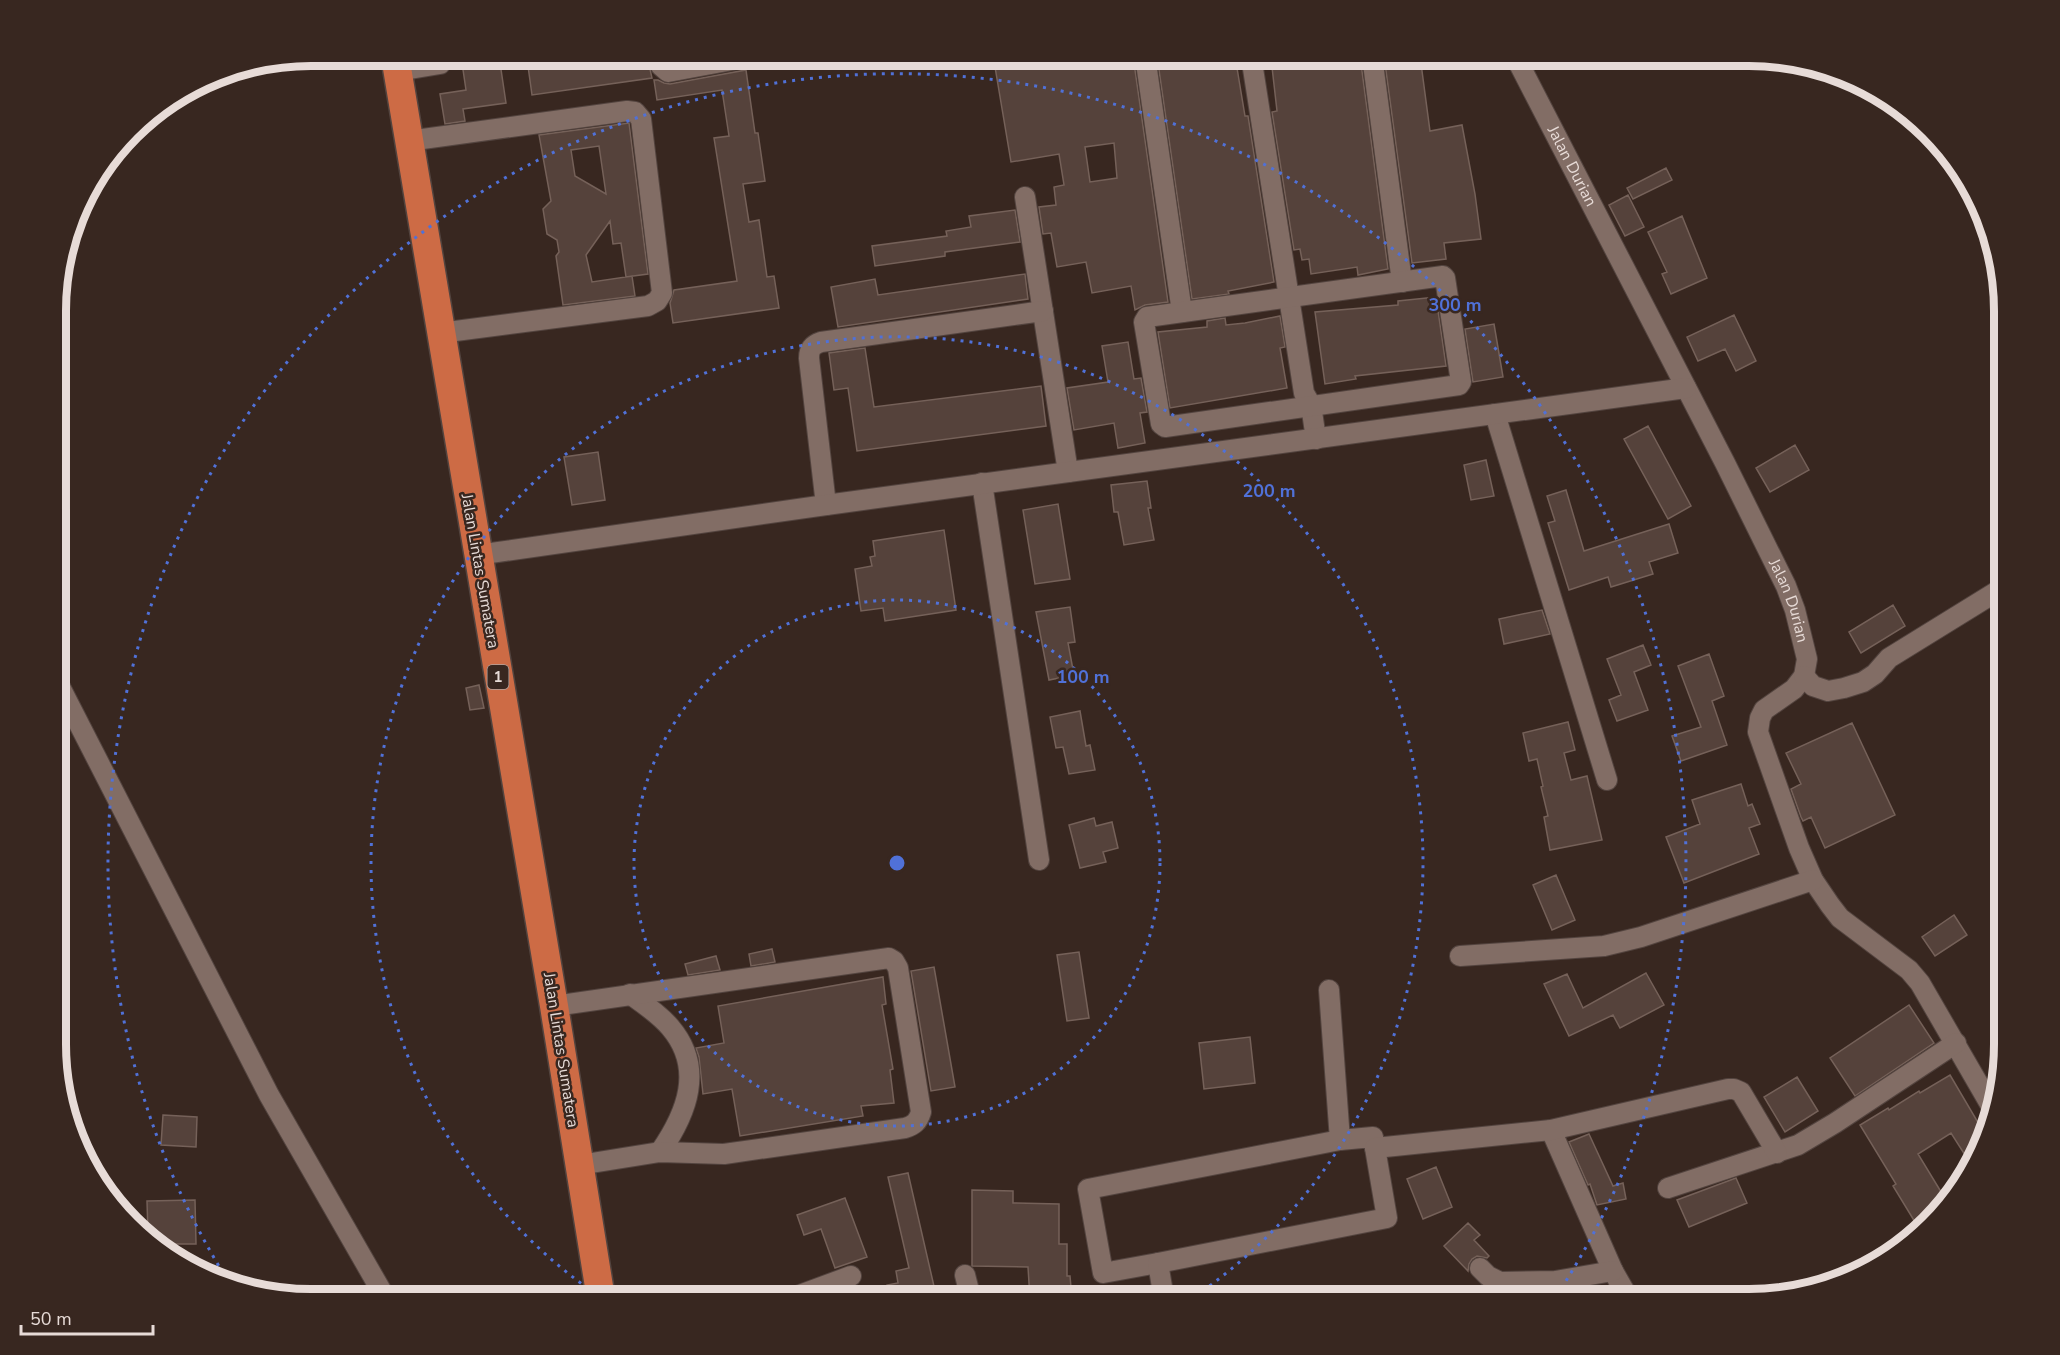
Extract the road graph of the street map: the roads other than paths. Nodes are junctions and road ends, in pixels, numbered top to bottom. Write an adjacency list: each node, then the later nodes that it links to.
1 (396, 66): 9 (highway, Jalan Lintas Sumatera / 1)
2 (661, 66): 3 (street)
3 (700, 66)
4 (1146, 66): 14 (street)
5 (1253, 66): 12 (street)
6 (1264, 66): 12 (street)
7 (1373, 66): 11 (street)
8 (1520, 66): 16 (street, Jalan Durian)
9 (408, 141): 15 (highway, Jalan Lintas Sumatera / 1); 15 (street)
10 (1025, 197): 13 (street)
11 (1402, 282): 12 (street); 17 (street)
12 (1294, 297): 14 (street); 17 (street)
13 (1043, 311): 20 (street); 22 (street)
14 (1182, 312): 17 (street)
15 (440, 333): 23 (highway, Jalan Lintas Sumatera / 1)
16 (1686, 388): 18 (street); 25 (street, Jalan Durian)
17 (1311, 405): 19 (street)
18 (1495, 414): 19 (street); 27 (street)
19 (1316, 439): 20 (street)
20 (1068, 472): 21 (street)
21 (982, 483): 22 (street); 28 (street)
22 (826, 505): 23 (street)
23 (477, 555): 33 (highway, Jalan Lintas Sumatera / 1)
24 (1994, 593): 25 (street)
25 (1804, 676): 29 (street)
26 (66, 699): 48 (street)
27 (1607, 780)
28 (1039, 860)
29 (1813, 880): 30 (street); 34 (street)
30 (1460, 956)
31 (1329, 990): 37 (street)
32 (630, 994): 33 (street); 39 (street); 39 (street)
33 (554, 1006): 41 (highway, Jalan Lintas Sumatera / 1)
34 (1956, 1042): 35 (street); 40 (street)
35 (1988, 1097)
36 (1551, 1130): 38 (street); 40 (street); 45 (street)
37 (1340, 1140): 38 (street); 43 (street)
38 (1375, 1148): 43 (street)
39 (660, 1152): 41 (street)
40 (1778, 1153): 42 (street)
41 (579, 1165): 49 (highway, Jalan Lintas Sumatera / 1)
42 (1668, 1188)
43 (1158, 1263): 52 (street)
44 (1480, 1268): 45 (street)
45 (1613, 1271): 53 (street)
46 (965, 1275): 51 (street)
47 (850, 1276): 50 (street)
48 (380, 1289)
49 (599, 1289)
50 (816, 1289)
51 (968, 1289)
52 (1162, 1289)
53 (1623, 1289)

